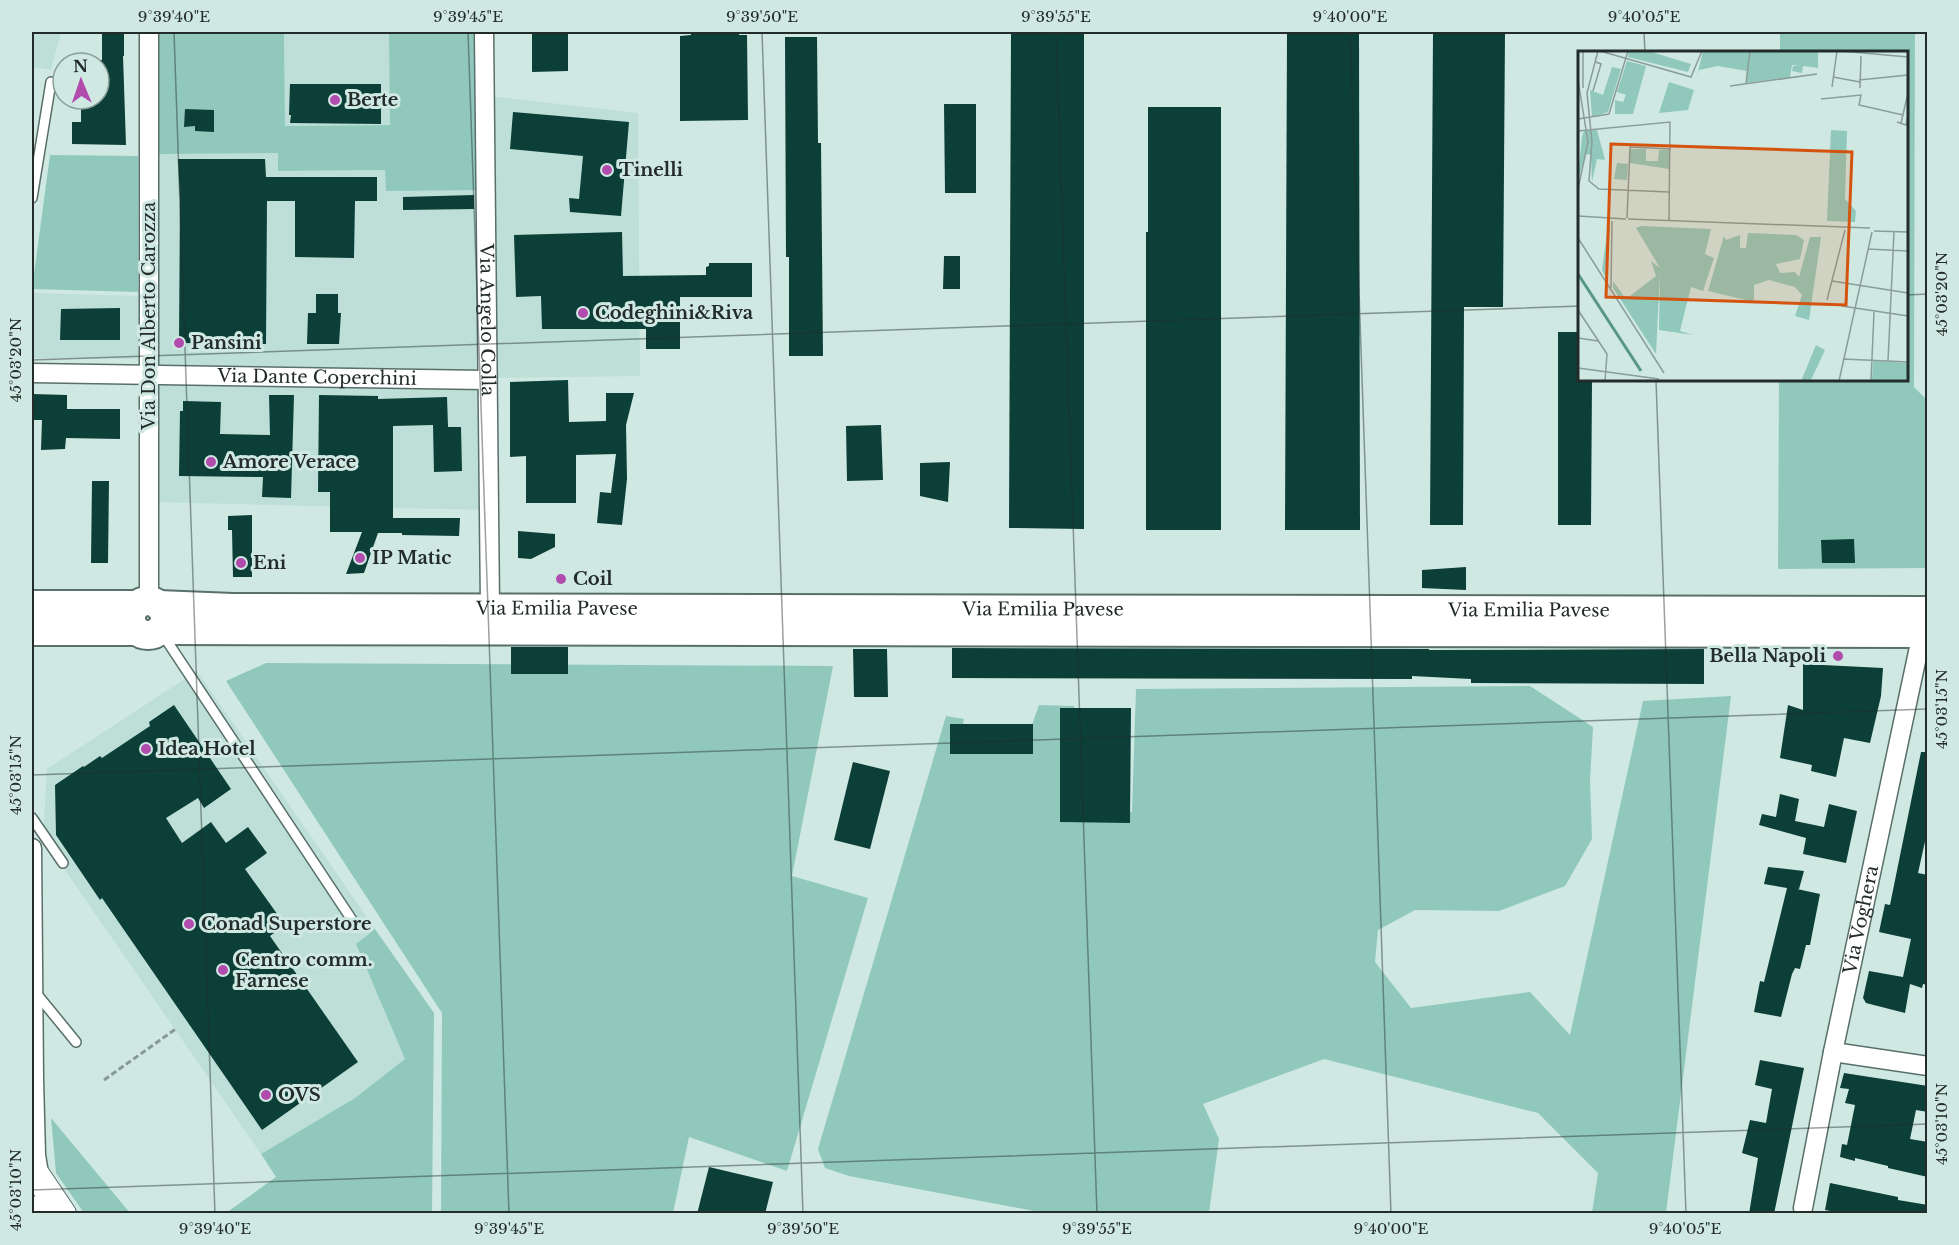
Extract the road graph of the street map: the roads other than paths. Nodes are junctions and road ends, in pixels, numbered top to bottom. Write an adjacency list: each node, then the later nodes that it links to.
1 (149, 32): 6 (street, Via Don Alberto Carozza)
2 (484, 32): 7 (street, Via Angelo Colla)
3 (51, 82): 4 (lane)
4 (32, 198)
5 (32, 373): 6 (street, Via Dante Coperchini)
6 (149, 374): 7 (street, Via Dante Coperchini); 10 (street, Via Don Alberto Carozza)
7 (486, 380): 9 (street, Via Angelo Colla)
8 (32, 605): 10 (main road, Via Emilia Pavese)
9 (490, 607): 10 (main road, Via Emilia Pavese); 11 (main road, Via Emilia Pavese)
10 (148, 614): 11 (main road, Via Emilia Pavese); 12 (main road, Via Emilia Pavese); 16 (lane)
11 (1926, 626): 19 (street, Via Voghera)
12 (32, 631)
13 (32, 818): 15 (lane)
14 (32, 848): 17 (street)
15 (63, 863)
16 (354, 923)
17 (34, 991): 18 (lane); 21 (street)
18 (76, 1042)
19 (1833, 1052): 20 (street); 23 (street, Via Voghera)
20 (1928, 1066)
21 (33, 1081): 22 (street)
22 (36, 1174): 26 (main road)
23 (1803, 1208)
24 (32, 1209): 25 (main road)
25 (35, 1214)
26 (63, 1214)

